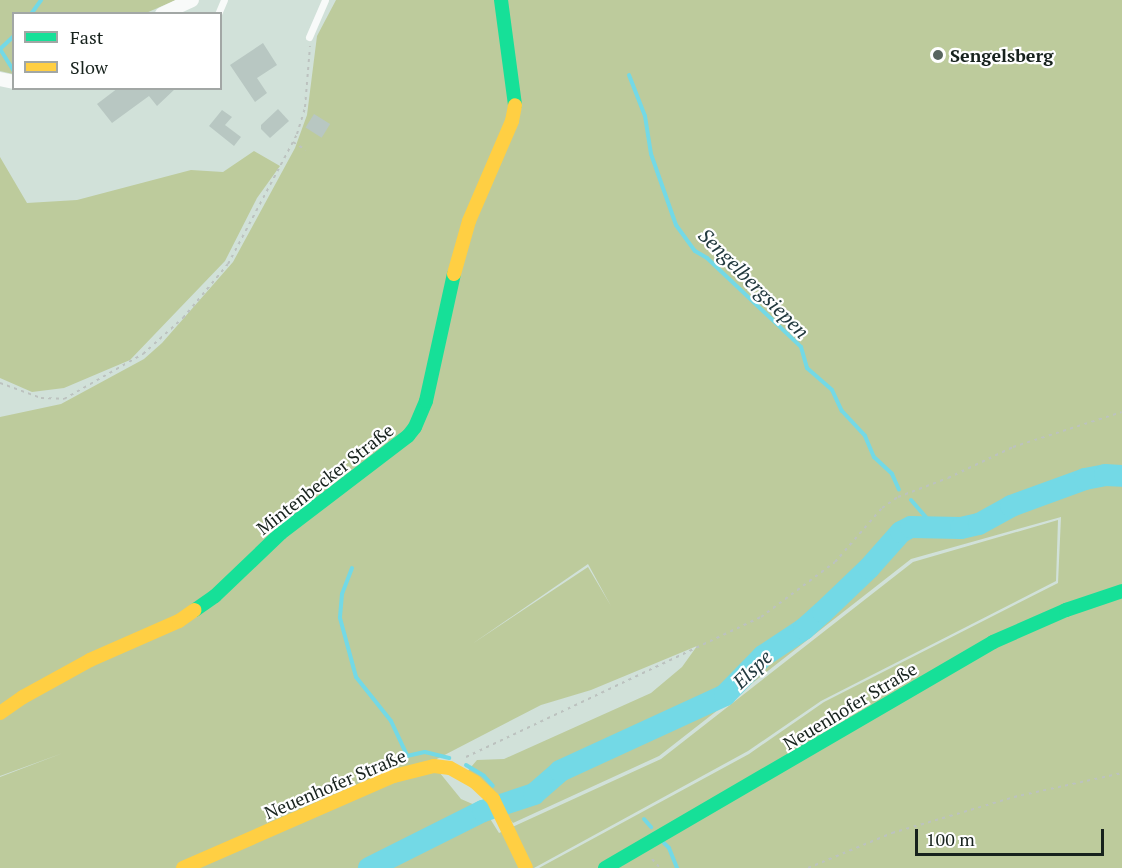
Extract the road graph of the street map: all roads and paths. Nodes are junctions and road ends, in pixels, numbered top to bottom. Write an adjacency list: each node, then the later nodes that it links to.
1 (192, 0): 4 (street)
2 (325, 0): 5 (lane)
3 (501, 0): 11 (street, Mintenbecker Straße)
4 (166, 12)
5 (309, 37): 6 (path)
6 (293, 142): 7 (path); 8 (path)
7 (306, 150)
8 (0, 383)
9 (1122, 412): 12 (path)
10 (1122, 591): 16 (street, Neuenhofer Straße)
11 (0, 713)
12 (450, 768): 14 (street, Neuenhofer Straße); 15 (street)
13 (1122, 773): 17 (path)
14 (183, 868)
15 (526, 868)
16 (605, 868)
17 (808, 868)

